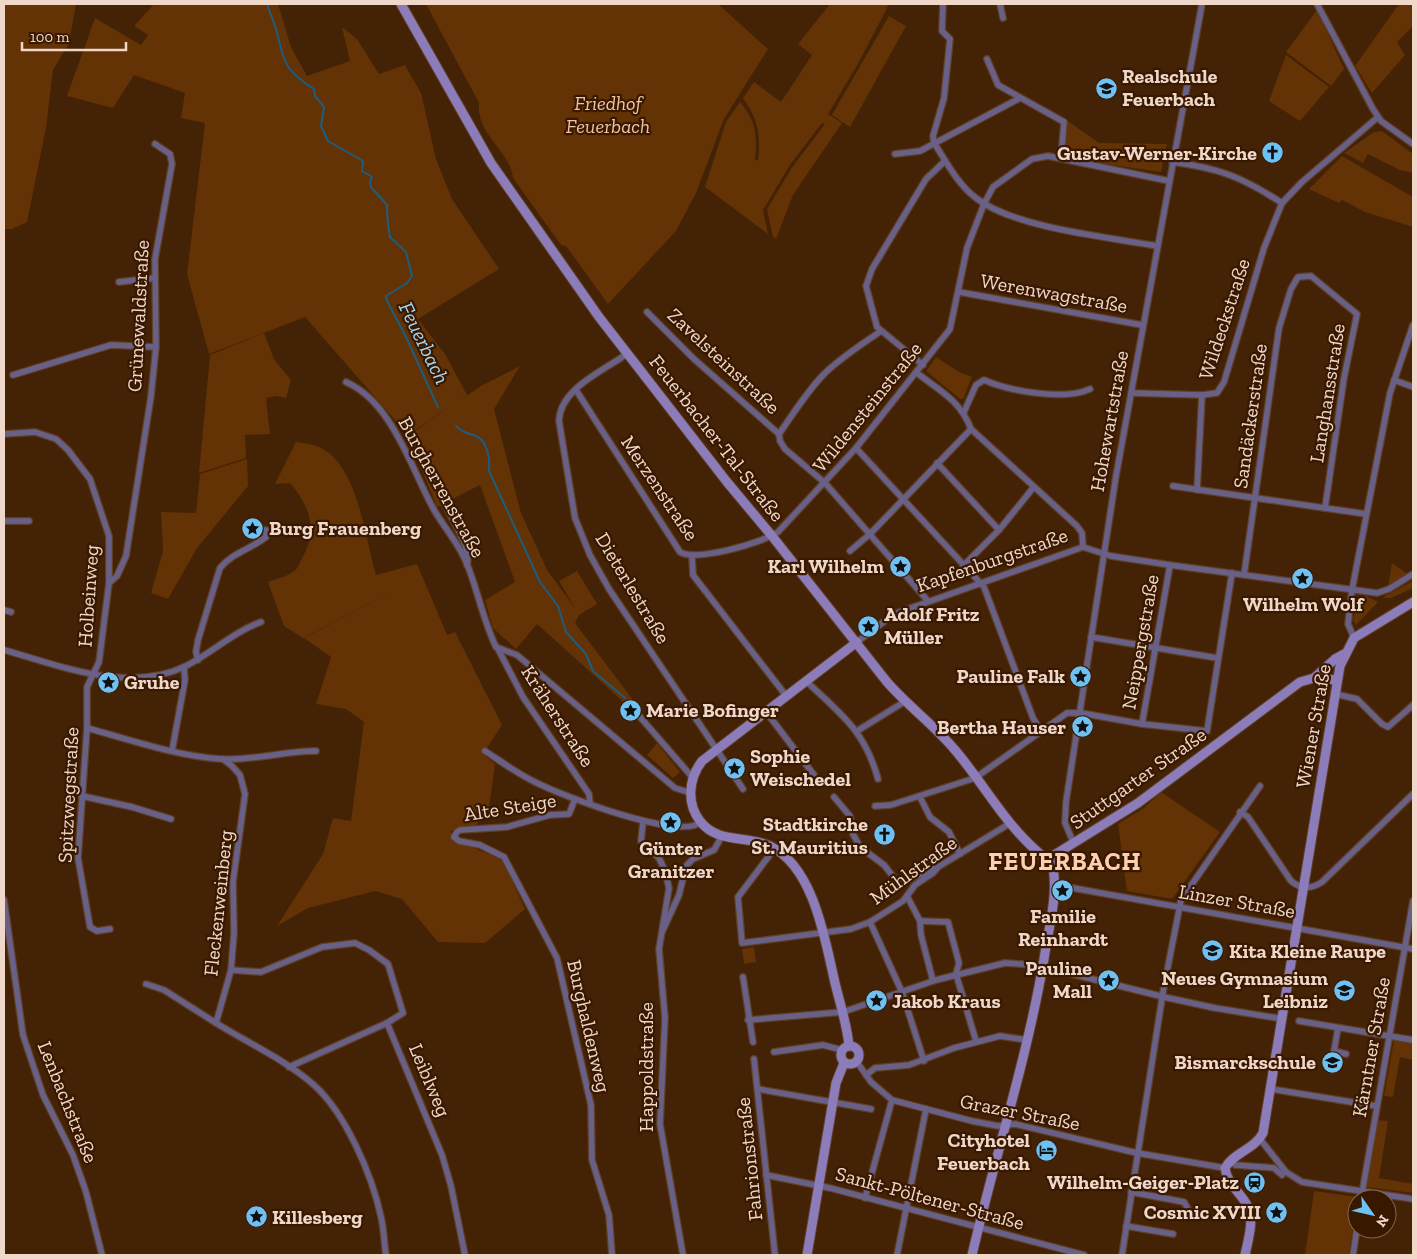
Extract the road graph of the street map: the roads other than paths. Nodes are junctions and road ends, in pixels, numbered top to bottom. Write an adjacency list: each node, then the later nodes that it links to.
1 (401, 4): 30 (main road, Feuerbacher-Tal-Straße)
2 (943, 4): 10 (street)
3 (1000, 4): 6 (street)
4 (1202, 4): 16 (street, Hohewartstraße)
5 (1317, 4): 9 (street)
6 (1003, 18)
7 (987, 59): 8 (street)
8 (1020, 98): 10 (street); 14 (street)
9 (1378, 117): 12 (street); 18 (street, Wildeckstraße)
10 (934, 143): 13 (street); 15 (street)
11 (154, 144): 22 (street, Grünewaldstraße)
12 (1413, 144)
13 (895, 154)
14 (1061, 159): 17 (street, Wildensteinstraße); 19 (street, Wildensteinstraße)
15 (945, 160): 19 (street); 28 (street)
16 (1172, 162): 17 (street, Hohewartstraße); 18 (street)
17 (1169, 181): 20 (street, Hohewartstraße)
18 (1282, 202): 40 (street, Wildeckstraße)
19 (984, 204): 20 (street); 24 (street, Wildensteinstraße)
20 (1157, 246): 26 (street, Hohewartstraße)
21 (1310, 276): 52 (street, Sandäckerstraße); 54 (street, Langhansstraße)
22 (154, 278): 23 (street); 29 (street, Grünewaldstraße)
23 (119, 282)
24 (959, 292): 26 (street, Werenwagstraße); 31 (street, Wildensteinstraße)
25 (647, 312): 44 (street, Zavelsteinstraße)
26 (1142, 325): 39 (street, Hohewartstraße)
27 (1413, 325): 34 (street)
28 (881, 330): 31 (street); 44 (street, Zavelsteinstraße)
29 (156, 347): 33 (street); 72 (street, Grünewaldstraße)
30 (628, 353): 38 (street, Dieterlestraße); 61 (main road, Feuerbacher-Tal-Straße)
31 (923, 365): 32 (street, Wildensteinstraße)
32 (917, 373): 41 (street); 45 (street, Wildensteinstraße)
33 (13, 376)
34 (1394, 380): 36 (street); 55 (street)
35 (346, 382): 66 (street, Burgherrenstraße)
36 (1413, 386)
37 (1090, 389): 41 (street)
38 (576, 390): 65 (street, Merzenstraße); 105 (street, Dieterlestraße)
39 (1131, 393): 40 (street, Wildeckstraße); 64 (street, Hohewartstraße)
40 (1202, 395): 50 (street)
41 (964, 412): 42 (street)
42 (971, 429): 46 (street); 49 (street)
43 (4, 434): 72 (street, Holbeinweg)
44 (779, 434): 47 (street, Zavelsteinstraße)
45 (856, 448): 47 (street, Wildensteinstraße); 51 (street)
46 (937, 463): 51 (street); 59 (street)
47 (825, 483): 60 (street, Zavelsteinstraße); 61 (street, Wildensteinstraße)
48 (1173, 486): 50 (street)
49 (1033, 488): 59 (street); 62 (street)
50 (1197, 490): 52 (street)
51 (904, 498): 60 (street); 68 (street)
52 (1254, 499): 54 (street); 71 (street, Sandäckerstraße)
53 (444, 503): 66 (street)
54 (1325, 508): 55 (street)
55 (1366, 514): 74 (street)
56 (4, 521): 57 (street)
57 (29, 521)
58 (266, 530): 88 (street)
59 (999, 530): 68 (street)
60 (870, 534): 63 (street); 75 (street, Zavelsteinstraße)
61 (772, 536): 65 (street, Wildensteinstraße); 82 (main road, Feuerbacher-Tal-Straße)
62 (1083, 547): 64 (street, Kapfenburgstraße); 73 (street, Kapfenburgstraße)
63 (850, 551)
64 (1104, 553): 67 (street, Kapfenburgstraße); 80 (street, Hohewartstraße)
65 (692, 556): 95 (street, Merzenstraße)
66 (467, 565): 83 (street, Burgherrenstraße)
67 (1170, 565): 69 (street, Kapfenburgstraße); 84 (street, Neippergstraße)
68 (963, 566): 73 (street)
69 (1232, 573): 71 (street, Kapfenburgstraße); 87 (street)
70 (1413, 574): 74 (street, Kapfenburgstraße)
71 (1244, 575): 74 (street, Kapfenburgstraße)
72 (109, 583): 90 (street, Holbeinweg)
73 (978, 583): 75 (street, Kapfenburgstraße); 104 (street)
74 (1352, 590): 81 (street)
75 (928, 601): 82 (street, Kapfenburgstraße)
76 (1413, 602): 81 (main road)
77 (4, 610): 78 (street)
78 (11, 612)
79 (261, 622): 88 (street)
80 (1091, 637): 84 (street); 100 (street, Hohewartstraße)
81 (1354, 638): 86 (main road, Wiener Straße)
82 (856, 642): 93 (main road, Kapfenburgstraße); 96 (main road, Feuerbacher-Tal-Straße)
83 (496, 647): 116 (street); 122 (street, Kräherstraße)
84 (1157, 648): 87 (street); 101 (street, Neippergstraße)
85 (4, 650): 90 (street)
86 (1344, 654): 91 (main road); 92 (main road, Wiener Straße)
87 (1218, 658): 101 (street)
88 (198, 660): 89 (street)
89 (184, 667): 90 (street); 106 (street)
90 (94, 674): 102 (street, Spitzwegstraße)
91 (1314, 678): 92 (main road, Stuttgarter Straße); 131 (main road, Stuttgarter Straße)
92 (1337, 680): 94 (main road, Wiener Straße)
93 (807, 682): 95 (main road, Kapfenburgstraße); 103 (street)
94 (1335, 694): 97 (street); 137 (main road, Wiener Straße)
95 (787, 697): 99 (main road, Kapfenburgstraße)
96 (904, 702): 103 (street); 113 (main road, Feuerbacher-Tal-Straße)
97 (1413, 705)
98 (634, 710): 111 (street)
99 (767, 712): 105 (main road, Kapfenburgstraße); 110 (street)
100 (1081, 713): 101 (street); 104 (street); 131 (street, Hohewartstraße)
101 (1142, 724)
102 (87, 728): 106 (street); 118 (street, Spitzwegstraße)
103 (857, 731): 112 (street)
104 (1041, 731): 113 (street)
105 (716, 750): 111 (main road, Kapfenburgstraße); 115 (street, Dieterlestraße)
106 (172, 751): 109 (street)
107 (316, 751): 109 (street)
108 (485, 751): 121 (street)
109 (222, 759): 151 (street, Fleckenweinberg)
110 (814, 775)
111 (693, 778): 116 (main road)
112 (878, 778)
113 (975, 778): 120 (street); 128 (main road, Feuerbacher-Tal-Straße)
114 (1260, 786): 124 (street)
115 (743, 790)
116 (691, 793): 127 (main road)
117 (1413, 794): 137 (street)
118 (82, 796): 125 (street); 145 (street, Spitzwegstraße)
119 (834, 797): 135 (street)
120 (920, 797): 123 (street); 133 (street)
121 (575, 799): 122 (street); 130 (street, Alte Steige)
122 (590, 803): 126 (street)
123 (875, 806)
124 (1240, 812): 137 (street); 141 (street)
125 (171, 819)
126 (644, 822): 127 (street); 147 (street, Happoldstraße)
127 (700, 822): 129 (main road)
128 (1009, 824): 133 (street, Mühlstraße); 134 (main road, Feuerbacher-Tal-Straße)
129 (722, 836): 132 (main road); 147 (street, Happoldstraße)
130 (464, 841): 210 (street, Burghaldenweg)
131 (1074, 844): 134 (main road, Stuttgarter Straße)
132 (774, 848): 146 (main road); 146 (street, Mühlstraße)
133 (960, 854): 135 (street, Mühlstraße)
134 (1051, 857): 136 (main road)
135 (938, 867): 138 (street, Mühlstraße)
136 (1056, 884): 141 (street, Linzer Straße); 150 (main road)
137 (1305, 888): 144 (main road, Wiener Straße)
138 (907, 896): 142 (street); 143 (street, Mühlstraße)
139 (4, 900): 207 (street, Lenbachstraße)
140 (1413, 901): 148 (street, Kärntner Straße)
141 (1179, 907): 144 (street, Linzer Straße); 157 (street)
142 (920, 921): 152 (street); 154 (street)
143 (870, 922): 146 (street, Mühlstraße); 156 (street)
144 (1298, 928): 148 (street, Linzer Straße); 159 (main road, Wiener Straße)
145 (110, 929)
146 (824, 934): 158 (main road)
147 (660, 936): 211 (street, Happoldstraße)
148 (1406, 948): 149 (street, Linzer Straße); 165 (street, Kärntner Straße)
149 (1413, 949)
150 (1042, 966): 152 (street); 157 (street); 166 (main road)
151 (231, 970): 162 (street, Fleckenweinberg); 163 (street)
152 (956, 974): 154 (street); 169 (street)
153 (743, 977): 160 (street)
154 (933, 981): 156 (street)
155 (146, 984): 162 (street)
156 (902, 992): 158 (street); 174 (street)
157 (1164, 997): 159 (street); 188 (street)
158 (843, 1012): 160 (street); 170 (main road)
159 (1283, 1019): 179 (main road, Wiener Straße)
160 (748, 1020): 168 (street)
161 (1299, 1022): 164 (street)
162 (216, 1023): 177 (street)
163 (387, 1023): 177 (street); 209 (street, Leiblweg)
164 (1338, 1028): 165 (street); 172 (street)
165 (1389, 1036): 167 (street); 183 (street, Kärntner Straße)
166 (1027, 1040): 169 (street); 186 (main road)
167 (1413, 1040)
168 (753, 1042)
169 (976, 1042): 174 (street)
170 (845, 1048): 171 (street); 175 (main road); 176 (main road)
171 (774, 1052)
172 (1346, 1054)
173 (754, 1060): 180 (street, Fahrionstraße)
174 (924, 1061): 178 (street)
175 (857, 1062): 176 (main road); 178 (street, Grazer Straße)
176 (844, 1063): 182 (main road)
177 (289, 1067): 208 (street)
178 (866, 1075): 181 (street, Grazer Straße)
179 (1271, 1089): 183 (street); 187 (main road, Wiener Straße)
180 (758, 1090): 182 (street); 191 (street, Fahrionstraße)
181 (892, 1100): 185 (street, Grazer Straße); 198 (street)
182 (833, 1102): 184 (street); 193 (main road)
183 (1376, 1106): 195 (street, Kärntner Straße)
184 (871, 1109)
185 (926, 1110): 186 (street, Grazer Straße); 200 (street)
186 (1006, 1125): 188 (street, Grazer Straße); 203 (main road)
187 (1260, 1139): 189 (main road); 194 (street)
188 (1137, 1153): 190 (street, Grazer Straße); 196 (street)
189 (1231, 1160): 190 (main road); 192 (street)
190 (1225, 1168): 218 (main road)
191 (766, 1175): 193 (street, Sankt-Pöltener-Straße); 212 (street, Fahrionstraße)
192 (1282, 1176)
193 (820, 1186): 198 (street, Sankt-Pöltener-Straße); 213 (main road)
194 (1355, 1189)
195 (1363, 1189)
196 (1130, 1192): 201 (street); 202 (street)
197 (1397, 1196): 199 (street)
198 (865, 1198): 200 (street, Sankt-Pöltener-Straße)
199 (1413, 1199)
200 (907, 1209): 203 (street, Sankt-Pöltener-Straße); 214 (street)
201 (1188, 1209)
202 (1126, 1226): 204 (street); 217 (street)
203 (978, 1229): 206 (street, Sankt-Pöltener-Straße); 215 (main road)
204 (1173, 1234)
205 (1355, 1239): 219 (street)
206 (1058, 1252): 216 (street, Sankt-Pöltener-Straße)
207 (102, 1255)
208 (386, 1255)
209 (465, 1255)
210 (612, 1255)
211 (683, 1255)
212 (775, 1255)
213 (808, 1255)
214 (897, 1255)
215 (972, 1255)
216 (1084, 1255)
217 (1122, 1255)
218 (1245, 1255)
219 (1353, 1255)

